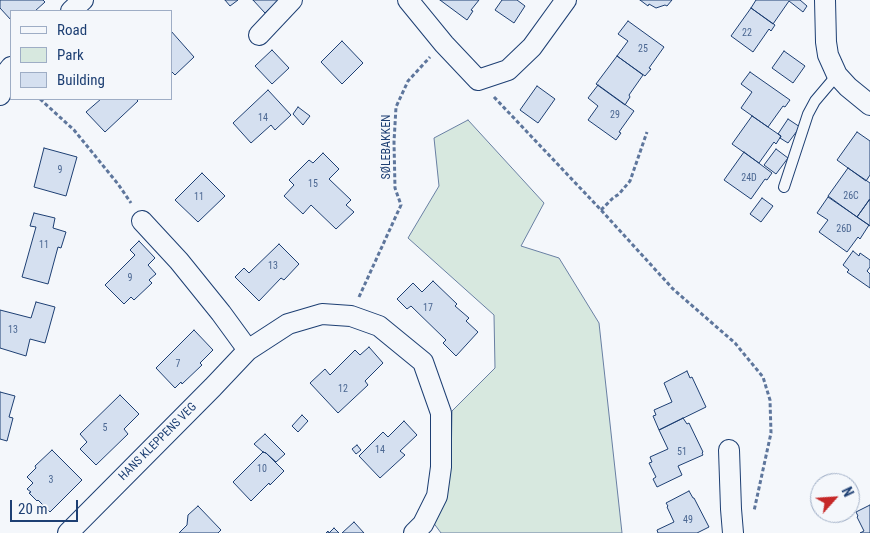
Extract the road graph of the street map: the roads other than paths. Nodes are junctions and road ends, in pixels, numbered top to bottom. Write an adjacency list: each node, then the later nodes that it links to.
1 (83, 0): 6 (street)
2 (292, 0): 7 (street)
3 (408, 0): 4 (street)
4 (566, 0)
5 (825, 0): 9 (street)
6 (72, 10)
7 (259, 35)
8 (6, 68): 10 (street)
9 (837, 75): 11 (street); 12 (lane)
10 (0, 95)
11 (870, 105)
12 (784, 187)
13 (142, 221): 14 (street)
14 (248, 350): 16 (street, HANS KLEPPENS VEG); 17 (street, HANS KLEPPENS VEG)
15 (729, 450): 18 (street)
16 (68, 533)
17 (414, 533)
18 (733, 533)

